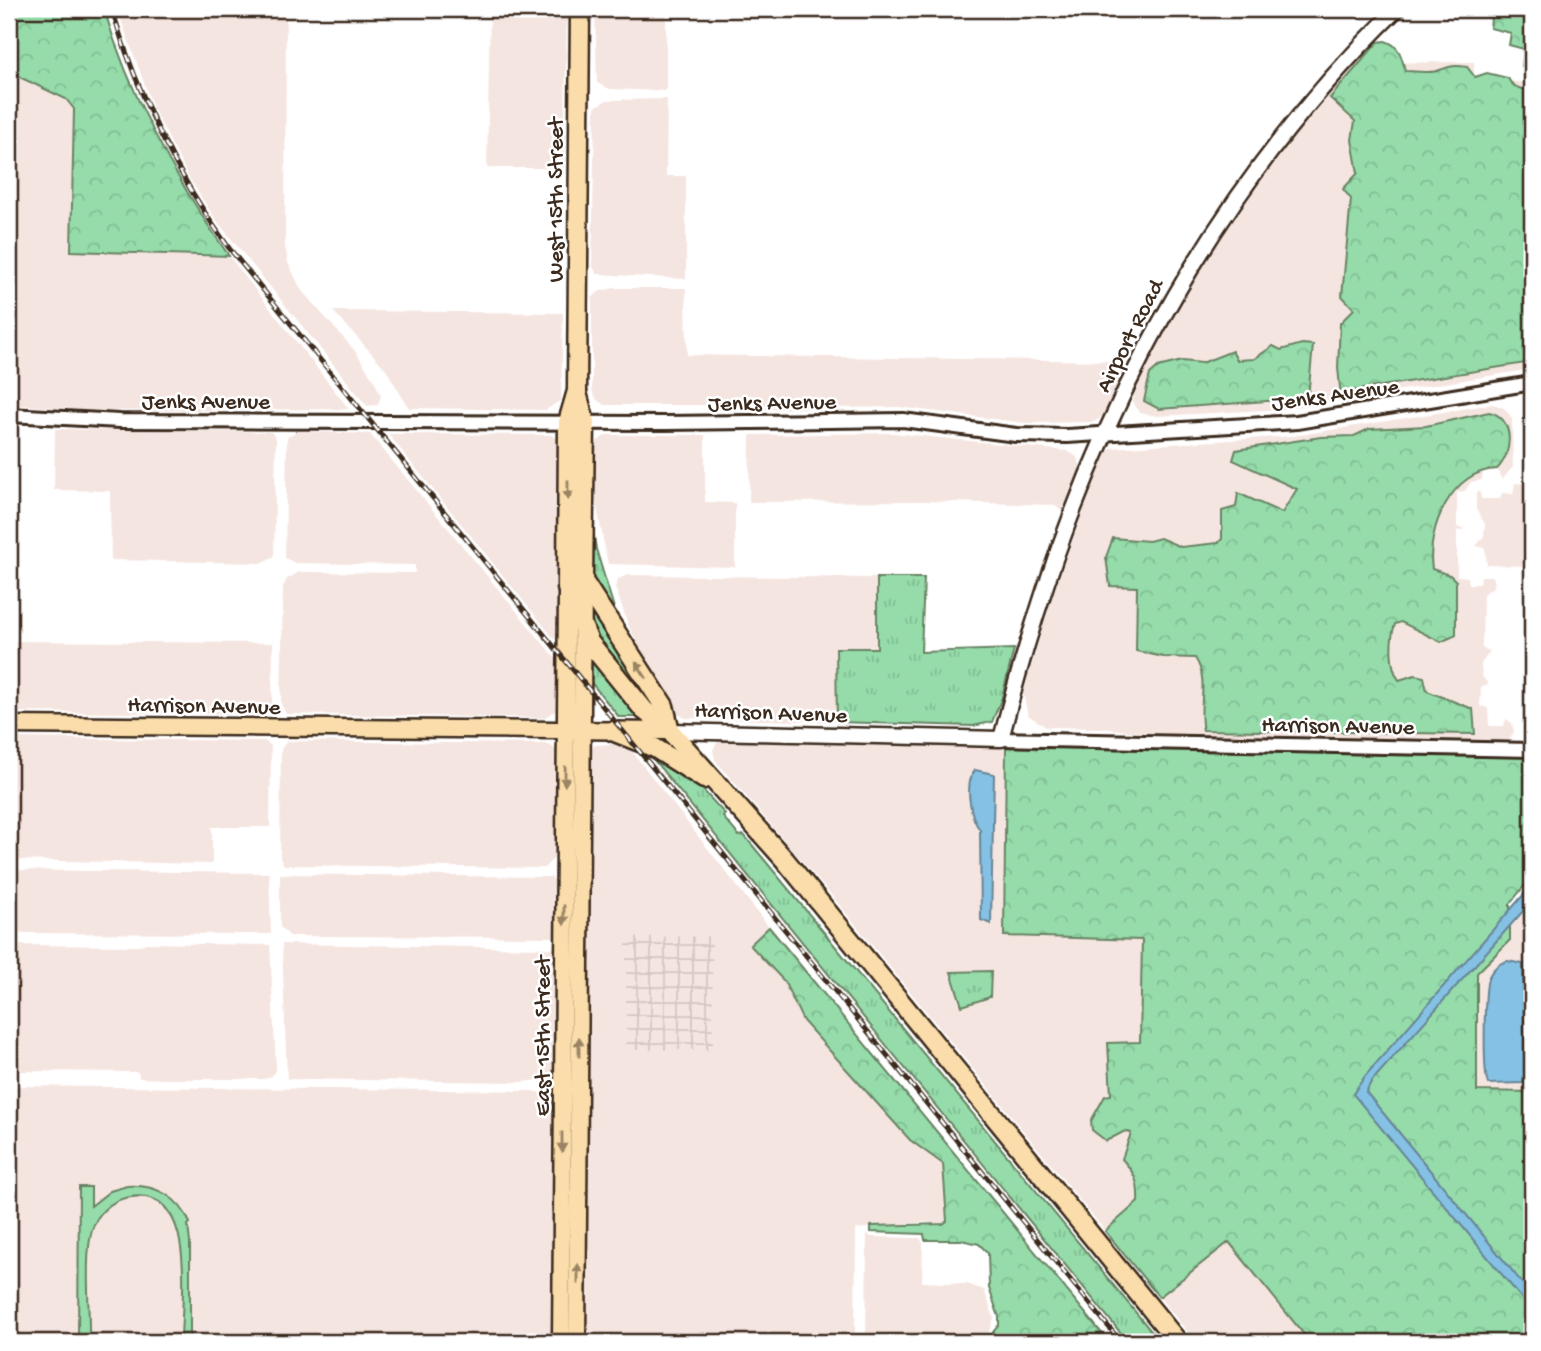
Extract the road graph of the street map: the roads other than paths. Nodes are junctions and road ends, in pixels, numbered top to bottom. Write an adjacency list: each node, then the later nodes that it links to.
1 (580, 9): 5 (highway, West 15th Street)
2 (1397, 9): 6 (main road, Airport Road)
3 (1532, 383): 6 (street, Jenks Avenue)
4 (9, 415): 5 (street, Jenks Avenue)
5 (576, 422): 6 (street, Jenks Avenue); 7 (highway, West 15th Street)
6 (1105, 434): 13 (main road, Airport Road)
7 (575, 585): 8 (highway); 10 (main road, West 15th Street); 12 (highway, one-way to 7)
8 (583, 630): 10 (main road); 12 (highway)
9 (9, 724): 10 (main road, Harrison Avenue)
10 (574, 730): 11 (main road, Harrison Avenue); 16 (main road, East 15th Street)
11 (611, 731): 12 (main road, Harrison Avenue); 15 (highway)
12 (670, 731): 13 (main road, Harrison Avenue); 15 (highway)
13 (1002, 739): 14 (street, Harrison Avenue)
14 (1532, 750)
15 (727, 793): 17 (highway)
16 (569, 1342)
17 (1178, 1342)

